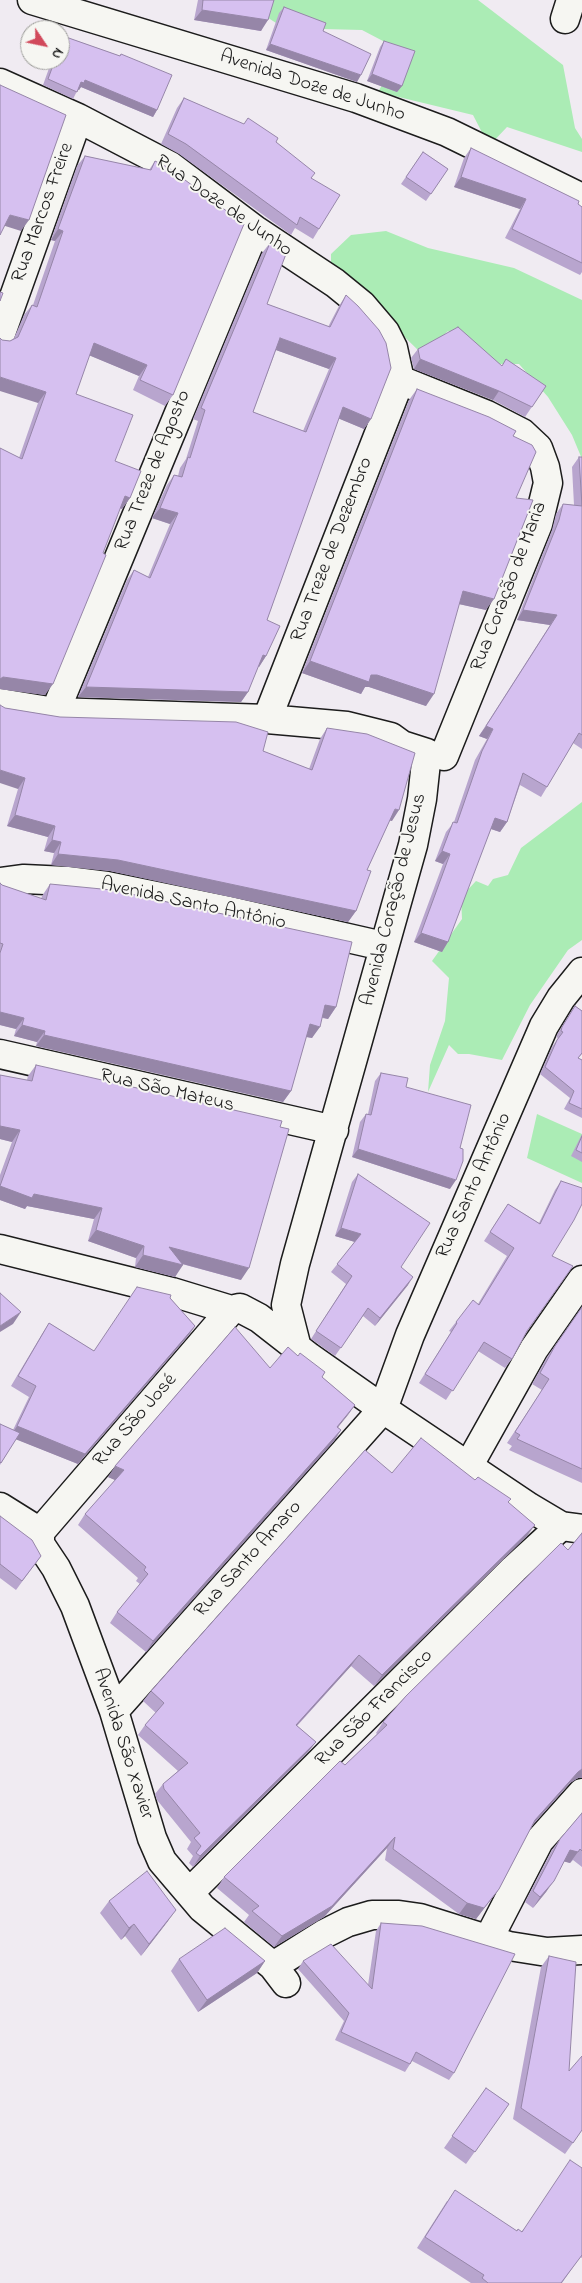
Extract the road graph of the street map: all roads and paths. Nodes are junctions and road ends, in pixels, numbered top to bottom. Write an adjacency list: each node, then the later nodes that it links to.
1 (32, 0): 4 (street, Avenida Doze de Junho)
2 (0, 83): 3 (street, Rua Doze de Junho)
3 (78, 118): 5 (street, Rua Doze de Junho); 6 (street, Rua Marcos Freire)
4 (582, 198)
5 (255, 230): 7 (street, Rua Doze de Junho); 9 (street, Rua Treze de Agosto)
6 (0, 336)
7 (400, 380): 10 (street, Rua Treze de Dezembro); 11 (street, Rua Coração de Maria)
8 (0, 703): 9 (street, Avenida Coração de Jesus)
9 (55, 712): 10 (street, Avenida Coração de Jesus)
10 (267, 719): 13 (street, Avenida Coração de Jesus)
11 (444, 756)
12 (0, 882): 13 (street, Avenida Santo Antônio)
13 (384, 946): 16 (street, Avenida Coração de Jesus)
14 (582, 972): 21 (street, Rua Santo Antônio)
15 (0, 1054): 16 (street, Rua São Mateus)
16 (334, 1130): 20 (street, Avenida Coração de Jesus)
17 (0, 1249): 19 (street)
18 (582, 1280): 22 (street)
19 (231, 1310): 20 (street); 25 (street, Rua São José)
20 (297, 1348): 21 (street)
21 (383, 1408): 22 (street); 26 (street, Rua Santo Amaro)
22 (469, 1465): 24 (street)
23 (0, 1506): 25 (street)
24 (571, 1528): 28 (street, Rua São Francisco)
25 (40, 1532): 26 (street, Avenida São Xavier)
26 (114, 1712): 28 (street, Avenida São Xavier)
27 (582, 1793): 29 (street)
28 (190, 1892): 29 (street, Avenida São Xavier)
29 (489, 1938): 30 (street, Avenida São Xavier)
30 (582, 1950)

